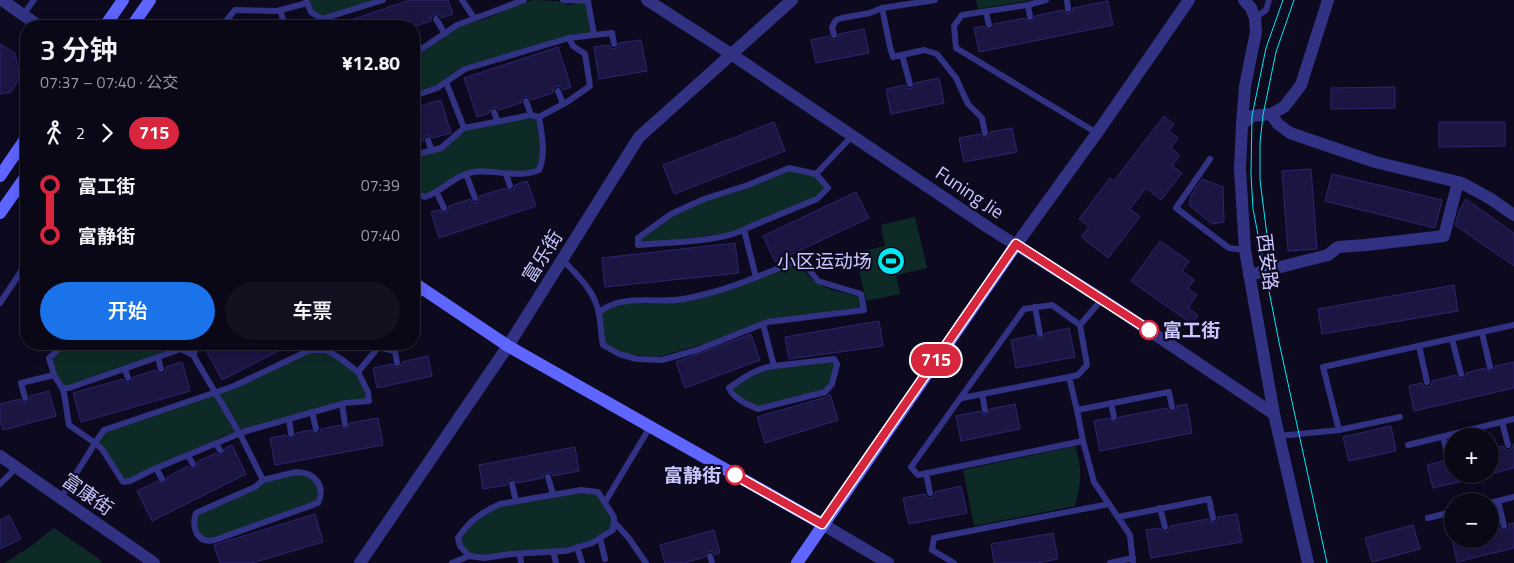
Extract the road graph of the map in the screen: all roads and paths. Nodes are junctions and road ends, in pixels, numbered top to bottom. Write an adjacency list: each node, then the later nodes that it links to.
1 (2, 0): 24 (street)
2 (34, 0): 24 (lane)
3 (123, 0): 31 (street)
4 (150, 0): 32 (street)
5 (383, 0): 28 (lane)
6 (462, 0): 26 (lane)
7 (524, 0): 26 (lane)
8 (563, 0): 37 (lane)
9 (647, 0): 42 (street, Funing Jie)
10 (935, 0): 20 (lane)
11 (1046, 0): 19 (lane)
12 (1066, 0): 21 (lane)
13 (1244, 0): 27 (street)
14 (1269, 0): 27 (lane)
15 (1328, 0): 51 (street)
16 (306, 1): 22 (lane); 28 (lane)
17 (789, 1): 42 (street, 富乐街)
18 (1190, 1): 58 (street)
19 (1028, 5): 23 (lane); 25 (lane)
20 (882, 8): 38 (lane); 43 (lane)
21 (1068, 9)
22 (280, 10): 33 (lane); 34 (lane)
23 (986, 12): 35 (lane); 58 (lane)
24 (23, 15): 30 (street)
25 (1030, 17)
26 (474, 18): 36 (lane)
27 (1255, 18): 55 (street, 西安路)
28 (322, 19)
29 (436, 19): 36 (lane)
30 (30, 20)
31 (109, 20)
32 (136, 20)
33 (227, 20)
34 (284, 20)
35 (989, 25)
36 (445, 34): 41 (lane)
37 (594, 35): 39 (lane); 40 (lane)
38 (834, 35)
39 (569, 38): 44 (lane); 49 (lane)
40 (614, 44)
41 (420, 49)
42 (732, 54): 59 (street, Funing Jie); 81 (street, 富乐街)
43 (902, 55): 45 (lane); 57 (lane)
44 (446, 82): 47 (lane); 56 (lane)
45 (910, 84)
46 (558, 91): 49 (lane)
47 (420, 94)
48 (526, 101): 52 (lane)
49 (563, 104): 53 (lane)
50 (494, 112): 54 (lane)
51 (1271, 114): 55 (street); 69 (street)
52 (531, 115): 53 (lane); 54 (lane)
53 (539, 117): 66 (lane)
54 (498, 122): 56 (lane)
55 (1242, 124): 80 (street, 西安路)
56 (464, 128): 62 (lane)
57 (985, 133)
58 (1097, 133): 79 (street)
59 (852, 136): 67 (lane); 79 (street, Funing Jie)
60 (428, 140): 62 (lane)
61 (20, 147): 68 (street)
62 (432, 151): 63 (lane)
63 (420, 154)
64 (1210, 159): 80 (lane)
65 (466, 174): 66 (lane); 72 (lane); 74 (lane)
66 (506, 174): 71 (lane)
67 (816, 174): 78 (lane); 78 (lane)
68 (0, 176)
69 (1458, 182): 77 (street); 83 (street)
70 (20, 185): 76 (street)
71 (510, 186)
72 (437, 193): 73 (lane); 75 (lane)
73 (420, 195)
74 (475, 198)
75 (444, 208)
76 (0, 213)
77 (1514, 215)
78 (744, 230): 84 (lane)
79 (1016, 244): 86 (street, Funing Jie); 176 (street)
80 (1245, 250): 83 (street, 西安路)
81 (562, 259): 89 (lane); 96 (street, 富乐街)
82 (20, 275): 87 (lane)
83 (1249, 275): 128 (street, 西安路)
84 (756, 277): 89 (lane); 90 (lane)
85 (420, 288): 96 (street)
86 (1102, 299): 91 (lane); 128 (street, Funing Jie)
87 (0, 303)
88 (1035, 307): 91 (lane); 94 (lane); 121 (lane)
89 (599, 313): 90 (lane)
90 (762, 324): 107 (lane)
91 (1080, 325): 114 (lane)
92 (1514, 327): 93 (lane)
93 (1482, 332): 95 (lane); 108 (lane)
94 (1040, 334)
95 (1452, 339): 97 (lane); 113 (lane)
96 (508, 346): 135 (street); 188 (street, 富乐街)
97 (1419, 346): 116 (lane); 138 (lane)
98 (58, 350): 112 (lane)
99 (178, 350): 105 (lane)
100 (183, 350): 104 (lane)
101 (195, 350): 104 (lane)
102 (376, 350): 111 (lane)
103 (392, 350): 106 (lane)
104 (193, 355): 118 (lane)
105 (158, 358): 109 (lane); 110 (lane)
106 (397, 362)
107 (774, 366): 107 (lane)
108 (1490, 367)
109 (125, 369): 115 (lane); 117 (lane)
110 (161, 369)
111 (358, 372): 118 (lane); 123 (lane)
112 (54, 374): 117 (lane); 120 (lane)
113 (1461, 374)
114 (1069, 377): 119 (lane); 126 (lane)
115 (128, 378)
116 (1427, 382)
117 (62, 388): 145 (lane)
118 (215, 392): 139 (lane); 145 (lane)
119 (982, 394): 121 (lane); 125 (lane)
120 (24, 398)
121 (962, 398): 155 (lane)
122 (1111, 403): 124 (lane); 126 (lane); 130 (lane)
123 (342, 404): 127 (lane); 134 (lane)
124 (1172, 407)
125 (985, 410)
126 (1077, 410): 143 (lane)
127 (312, 412): 131 (lane); 137 (lane)
128 (1274, 414): 141 (street, 西安路)
129 (1400, 417): 138 (lane)
130 (1114, 418)
131 (289, 419): 139 (lane); 140 (lane)
132 (1514, 420): 133 (lane)
133 (1502, 422): 136 (lane); 148 (lane)
134 (345, 424)
135 (650, 427): 167 (lane); 176 (street)
136 (1487, 428)
137 (316, 429)
138 (1338, 430): 141 (lane)
139 (240, 434): 146 (lane); 158 (lane)
140 (291, 434)
141 (1279, 436): 198 (street, 西安路)
142 (1443, 437): 144 (lane); 147 (lane)
143 (1083, 441): 155 (lane); 168 (lane)
144 (1444, 441)
145 (95, 443): 154 (lane); 164 (lane)
146 (216, 444): 149 (lane); 151 (lane)
147 (1408, 445)
148 (1508, 445)
149 (220, 450)
150 (0, 456): 153 (street, 富康街)
151 (188, 456): 152 (lane); 154 (lane)
152 (193, 464)
153 (17, 467): 159 (lane); 164 (street, 富康街)
154 (156, 468): 157 (lane)
155 (926, 473): 161 (lane)
156 (548, 477): 162 (lane)
157 (162, 479)
158 (263, 480): 158 (lane)
159 (0, 484)
160 (512, 484): 165 (lane)
161 (930, 493)
162 (553, 494): 165 (lane); 167 (lane)
163 (1514, 497): 166 (lane)
164 (61, 498): 187 (street, 富康街)
165 (516, 501): 183 (lane)
166 (1499, 501)
167 (605, 502): 175 (lane)
168 (1109, 504): 172 (lane); 196 (lane)
169 (1499, 505): 177 (lane)
170 (1160, 508): 172 (lane); 173 (lane); 178 (lane)
171 (1444, 514): 174 (lane)
172 (1118, 517): 186 (lane)
173 (1213, 518)
174 (1428, 518)
175 (614, 522): 179 (lane); 193 (lane)
176 (822, 524): 194 (street); 195 (street)
177 (1504, 526)
178 (1164, 527)
179 (600, 538): 180 (lane); 184 (lane)
180 (577, 547): 181 (lane); 192 (lane)
181 (553, 551): 182 (lane); 191 (lane)
182 (520, 554): 185 (lane); 190 (lane)
183 (469, 556): 185 (lane); 189 (lane)
184 (605, 559)
185 (481, 560)
186 (1133, 561): 197 (lane)
187 (154, 563)
188 (360, 563)
189 (452, 563)
190 (521, 563)
191 (556, 563)
192 (582, 563)
193 (646, 563)
194 (797, 563)
195 (888, 563)
196 (954, 563)
197 (1110, 563)
198 (1308, 563)

